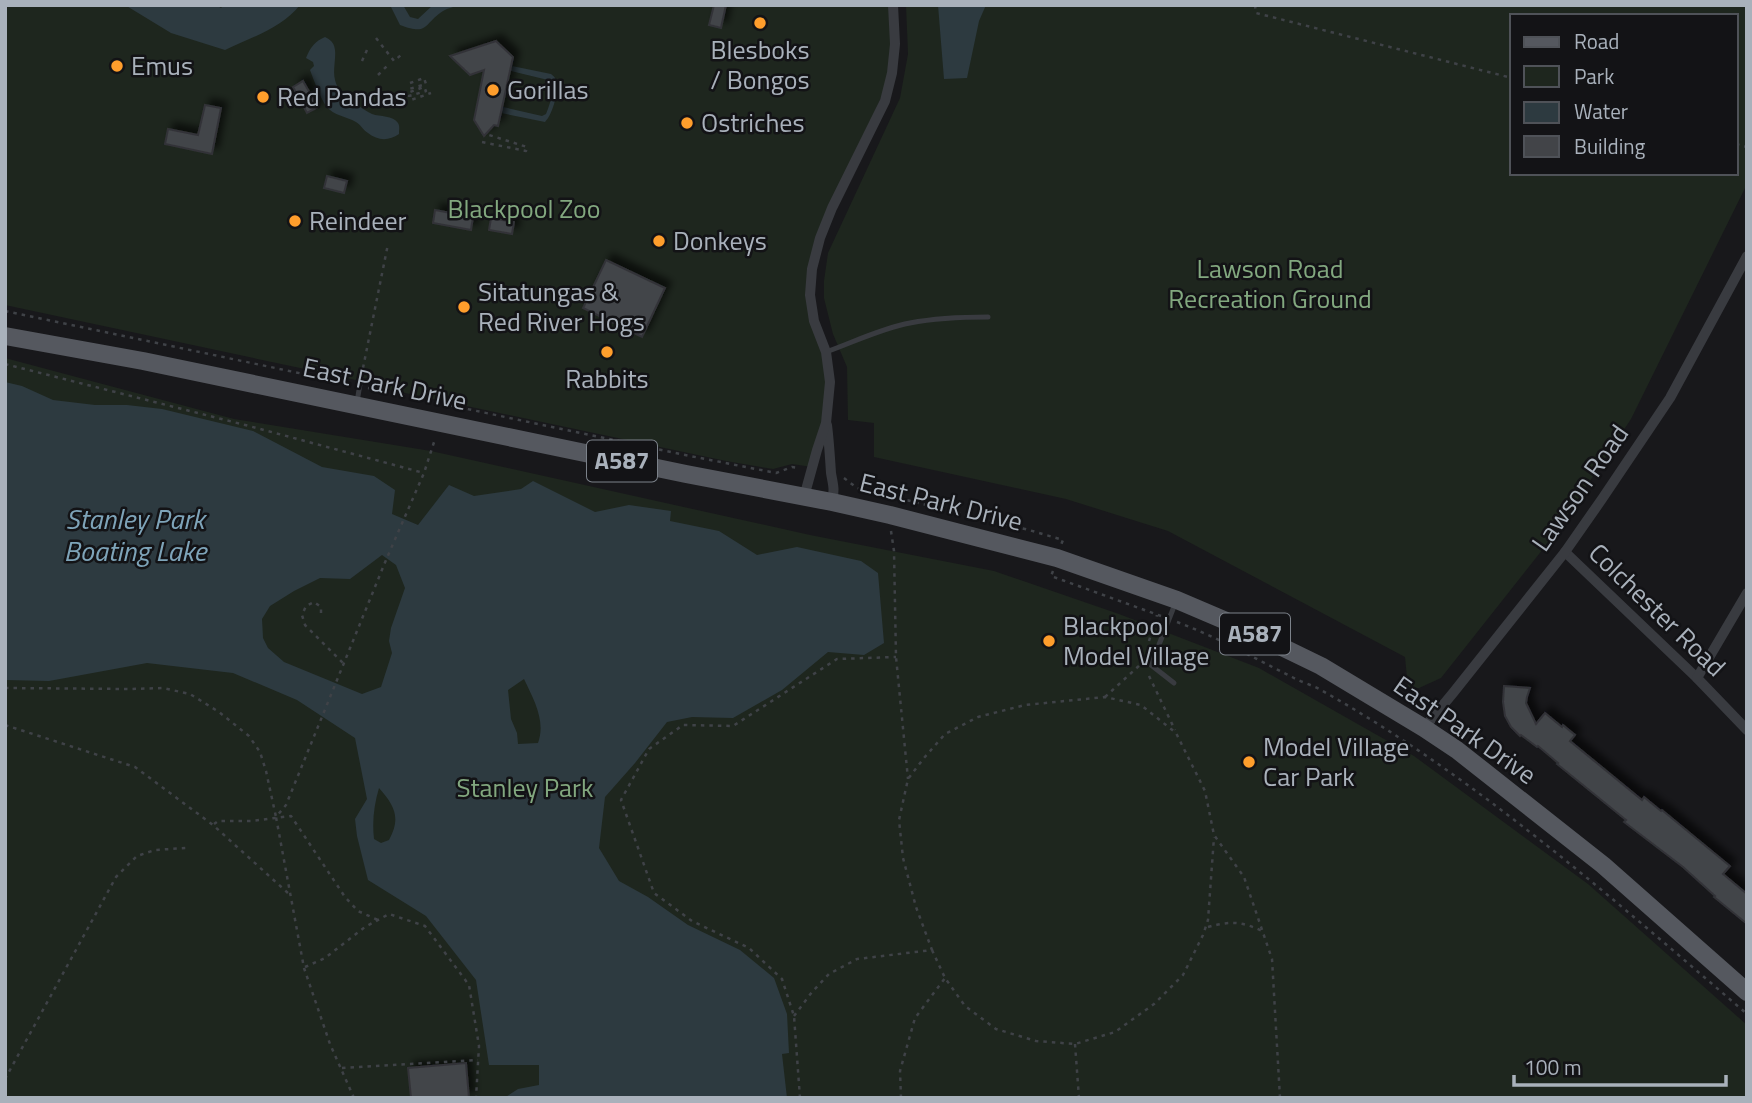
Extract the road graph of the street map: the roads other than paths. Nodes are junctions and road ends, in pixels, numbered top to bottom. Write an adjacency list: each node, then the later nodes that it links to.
1 (893, 5): 5 (street)
2 (1746, 262): 11 (street, Lawson Road)
3 (988, 317): 5 (lane)
4 (5, 336): 7 (main road, East Park Drive / A587)
5 (827, 352): 8 (street)
6 (361, 378): 7 (lane)
7 (356, 405): 9 (main road, East Park Drive / A587)
8 (826, 423): 9 (street); 10 (street)
9 (804, 497): 10 (main road, East Park Drive / A587)
10 (832, 502): 13 (main road, East Park Drive / A587)
11 (1565, 552): 14 (street, Colchester Road); 16 (street, Lawson Road)
12 (1747, 593): 14 (street)
13 (1177, 600): 15 (lane); 16 (main road, East Park Drive / A587)
14 (1697, 678): 17 (street, Colchester Road)
15 (1174, 683)
16 (1424, 728): 19 (main road, East Park Drive / A587)
17 (1747, 730)
18 (1747, 972): 19 (street)
19 (1747, 992)

